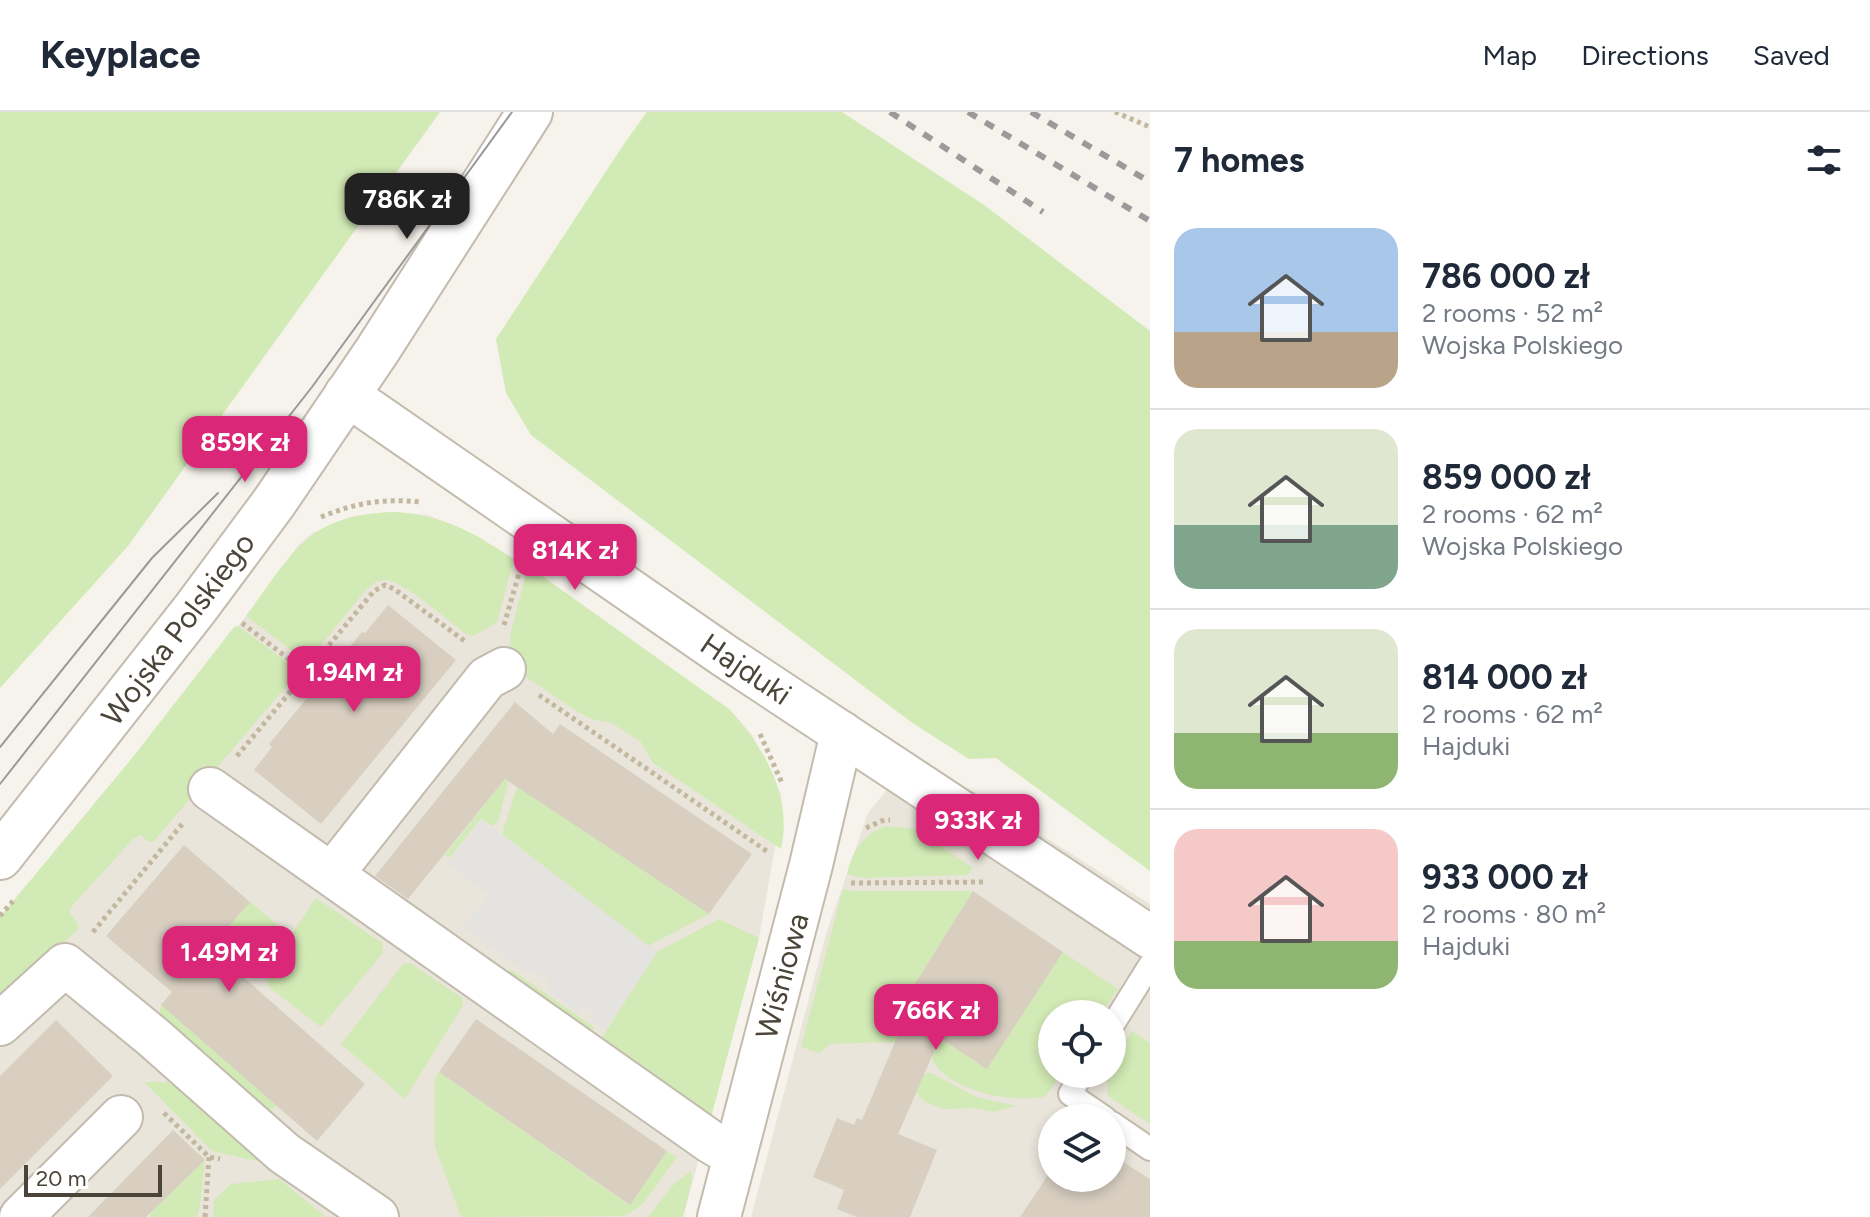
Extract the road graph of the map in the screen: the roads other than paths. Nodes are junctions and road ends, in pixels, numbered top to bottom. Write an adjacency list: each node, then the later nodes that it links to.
1 (530, 112): 2 (street, Wojska Polskiego)
2 (346, 394): 4 (street, Hajduki); 7 (street, Wojska Polskiego)
3 (504, 669): 6 (street)
4 (842, 733): 8 (street, Hajduki); 17 (street, Wiśniowa)
5 (210, 789): 6 (street)
6 (332, 874): 17 (street)
7 (10, 876)
8 (1150, 937)
9 (1150, 965): 10 (lane)
10 (1126, 1004)
11 (0, 1024): 19 (street)
12 (1074, 1088): 13 (lane)
13 (1085, 1104)
14 (121, 1117): 18 (street)
15 (1126, 1133): 16 (lane)
16 (1150, 1149)
17 (735, 1156): 20 (street, Wiśniowa)
18 (21, 1217)
19 (377, 1217)
20 (719, 1217)

